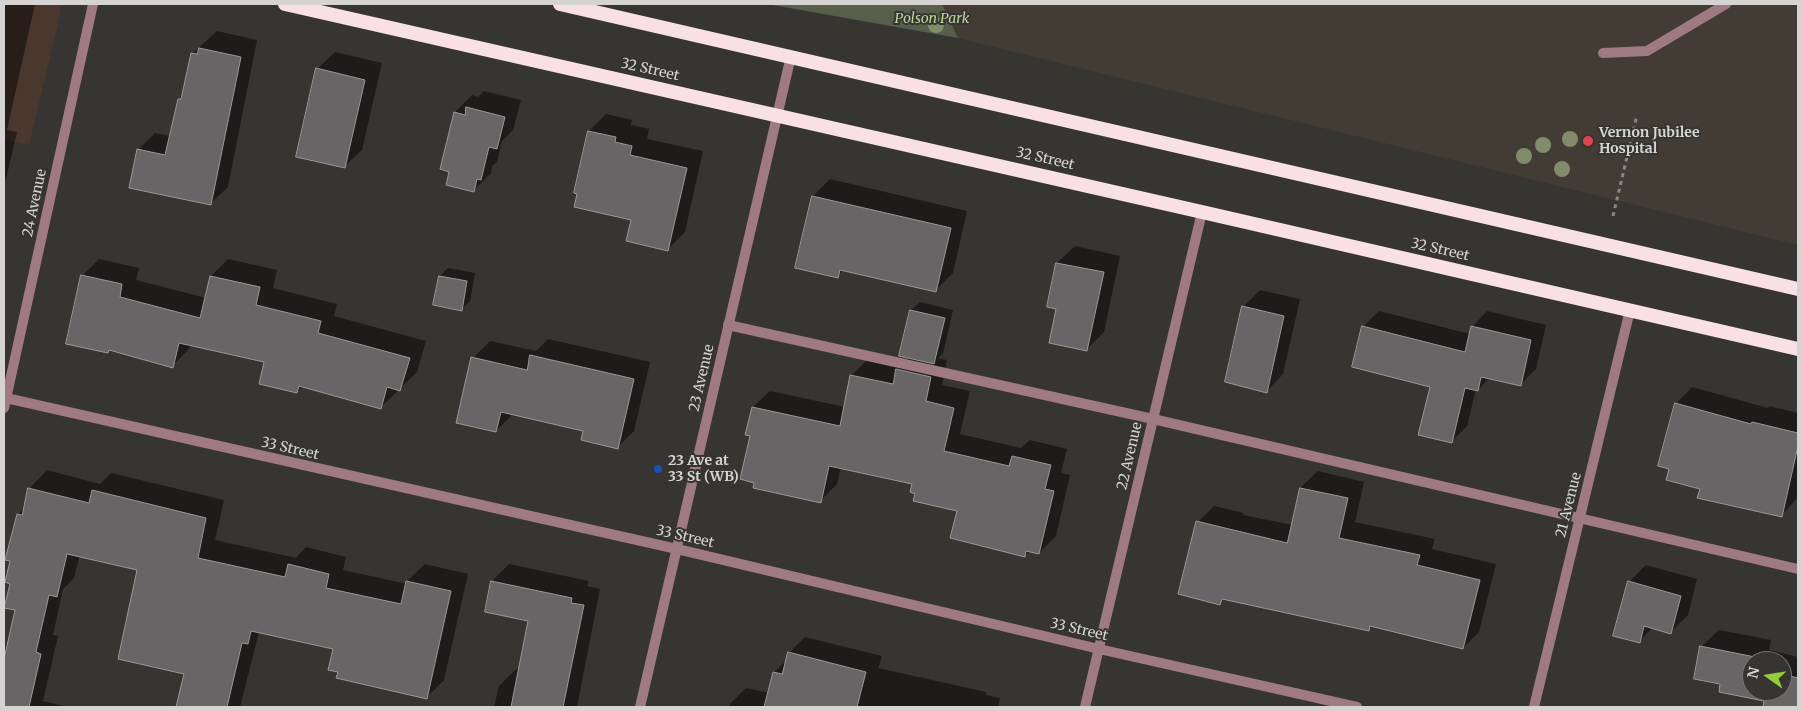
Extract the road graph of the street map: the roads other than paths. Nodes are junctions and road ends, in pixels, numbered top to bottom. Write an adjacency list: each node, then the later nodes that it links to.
1 (94, 4): 13 (street, 24 Avenue)
2 (285, 4): 7 (highway, 32 Street)
3 (560, 4): 6 (highway)
4 (1726, 4): 5 (street)
5 (1603, 53)
6 (791, 56): 7 (street, 23 Avenue); 9 (highway)
7 (778, 115): 8 (highway, 32 Street); 11 (street, 23 Avenue)
8 (1202, 212): 10 (highway, 32 Street); 14 (street, 22 Avenue)
9 (1798, 288)
10 (1630, 310): 12 (highway, 32 Street); 15 (street, 21 Avenue)
11 (728, 325): 14 (street); 16 (street, 23 Avenue)
12 (1798, 349)
13 (5, 403): 16 (street, 33 Street)
14 (1153, 419): 15 (street); 18 (street, 22 Avenue)
15 (1580, 518): 17 (street); 22 (street, 21 Avenue)
16 (677, 549): 18 (street, 33 Street); 19 (street, 23 Avenue)
17 (1798, 569)
18 (1099, 649): 20 (street, 22 Avenue); 21 (street, 33 Street)
19 (640, 707)
20 (1085, 707)
21 (1357, 707)
22 (1534, 707)

